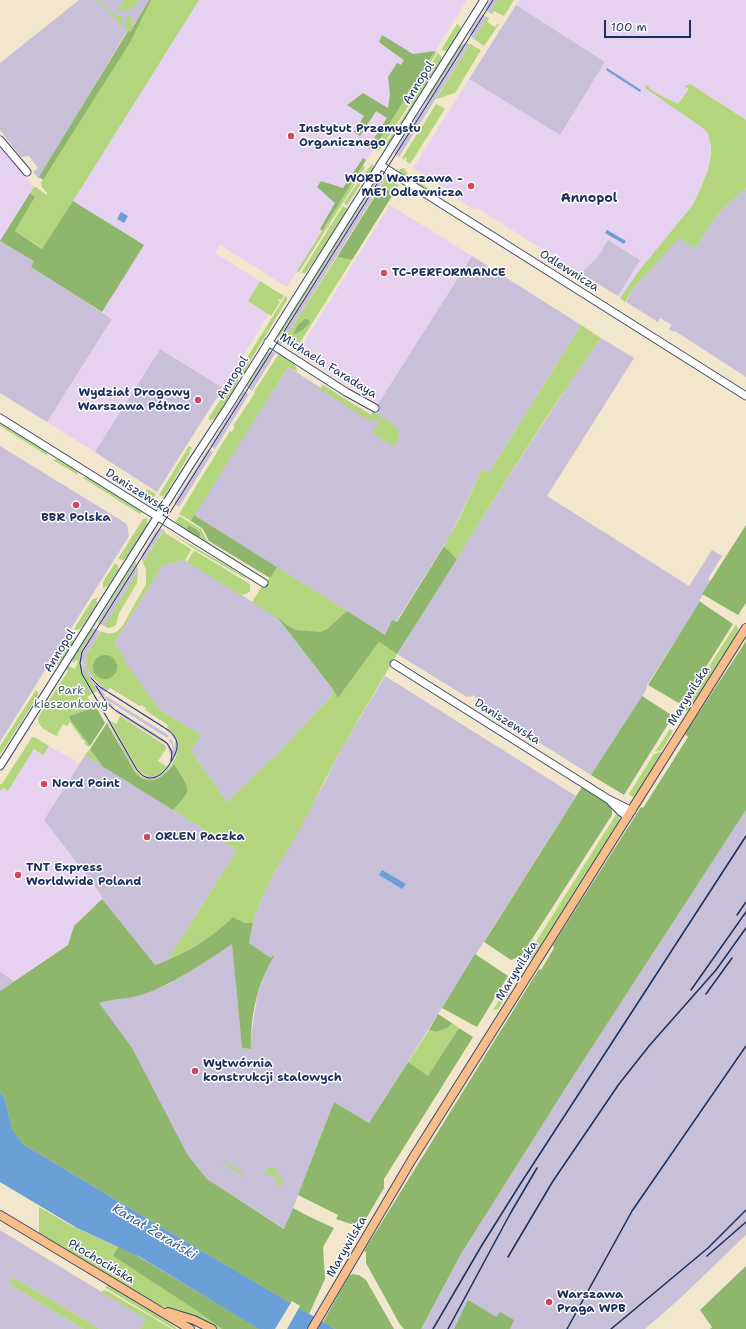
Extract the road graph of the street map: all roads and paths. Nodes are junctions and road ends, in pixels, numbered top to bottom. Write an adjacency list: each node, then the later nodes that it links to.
1 (484, 0): 3 (street, Annopol)
2 (0, 140): 4 (street)
3 (380, 165): 5 (street, Annopol); 6 (street, Odlewnicza)
4 (27, 172)
5 (268, 342): 7 (street, Michaela Faradaya); 9 (street, Annopol)
6 (746, 396)
7 (375, 408)
8 (0, 418): 9 (street, Daniszewska)
9 (157, 517): 10 (street, Daniszewska); 13 (street, Annopol)
10 (264, 583)
11 (746, 628): 14 (main road, Marywilska)
12 (394, 664): 14 (street, Daniszewska)
13 (0, 766)
14 (630, 814): 19 (main road, Marywilska)
15 (0, 1215): 16 (main road, Płochocińska)
16 (154, 1307): 17 (main road, Płochocińska); 18 (main road)
17 (190, 1329)
18 (212, 1329)
19 (312, 1329)

